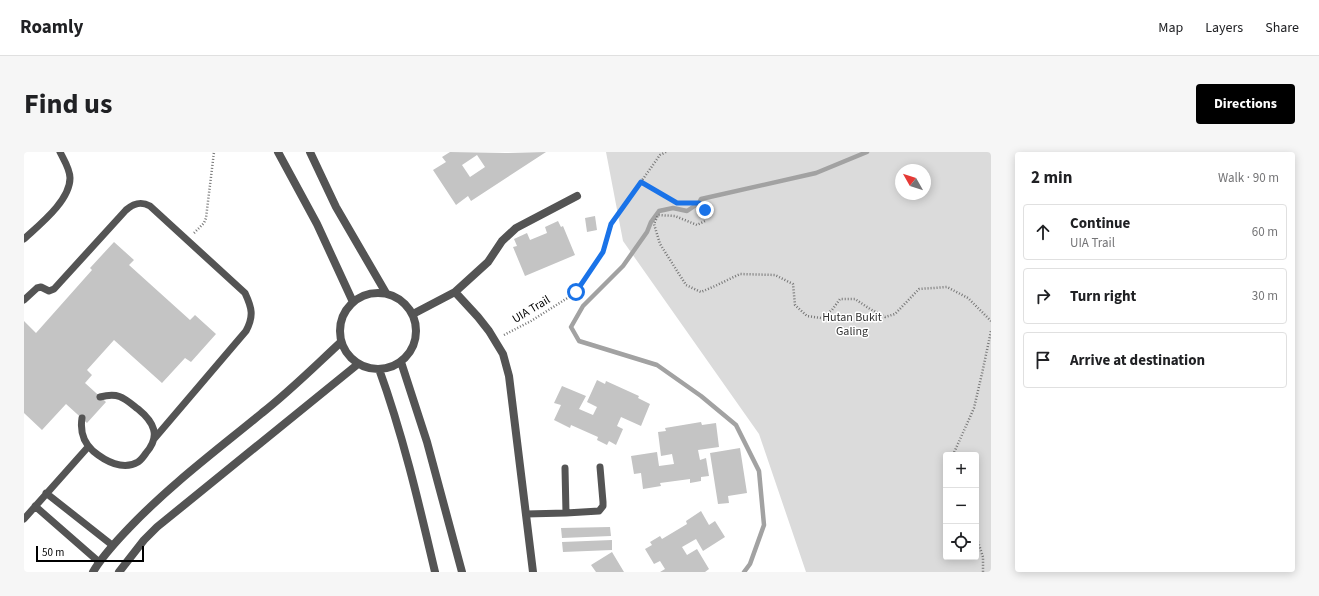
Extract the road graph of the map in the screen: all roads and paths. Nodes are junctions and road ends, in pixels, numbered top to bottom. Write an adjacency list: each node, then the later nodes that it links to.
1 (60, 152): 8 (lane)
2 (214, 152): 9 (path)
3 (278, 152): 13 (street)
4 (310, 152): 11 (street)
5 (666, 152): 6 (path, UIA Trail)
6 (641, 182): 15 (path); 17 (path, UIA Trail)
7 (577, 196): 10 (street)
8 (24, 240)
9 (187, 240): 12 (lane); 24 (lane)
10 (455, 292): 14 (street); 17 (street)
11 (386, 293): 13 (street); 14 (street)
12 (24, 300)
13 (353, 302): 18 (street)
14 (413, 314): 19 (street)
15 (991, 321)
16 (991, 331): 26 (path)
17 (494, 340): 32 (street)
18 (341, 342): 20 (street); 35 (street)
19 (401, 362): 21 (street); 40 (street)
20 (358, 364): 21 (street); 38 (street)
21 (379, 369): 39 (street)
22 (100, 397): 24 (lane)
23 (82, 418): 25 (lane)
24 (154, 439): 25 (lane)
25 (88, 447): 29 (lane)
26 (954, 452)
27 (600, 467): 31 (lane)
28 (565, 468): 31 (lane)
29 (46, 493): 30 (lane); 35 (lane)
30 (35, 506): 33 (lane); 36 (lane)
31 (566, 513): 32 (lane)
32 (526, 514): 41 (street)
33 (24, 519)
34 (979, 544): 42 (path)
35 (112, 545): 36 (street)
36 (99, 562): 37 (street)
37 (93, 572)
38 (119, 572)
39 (436, 572)
40 (462, 572)
41 (533, 572)
42 (983, 572)

